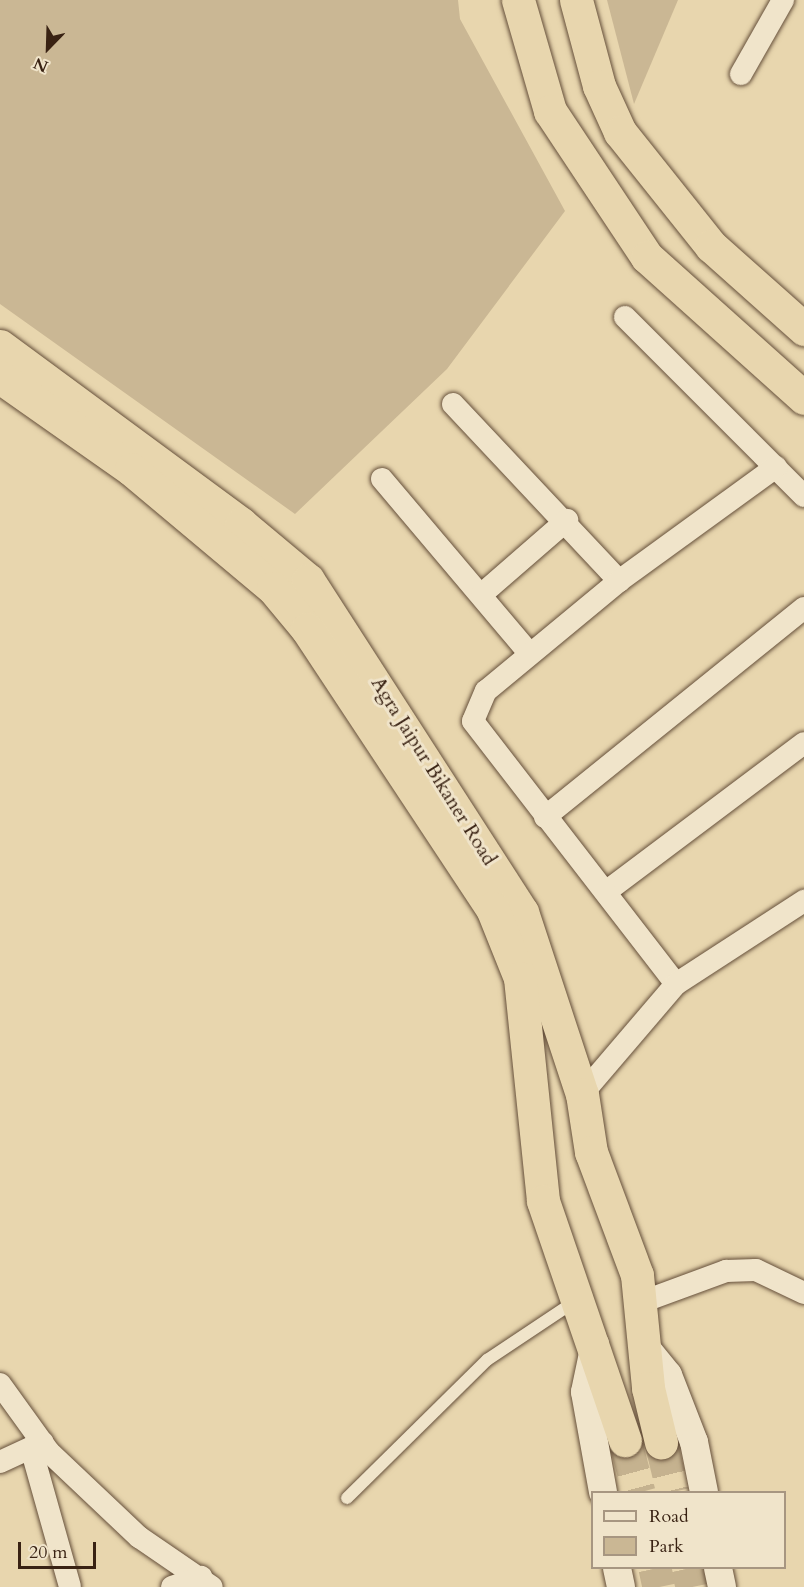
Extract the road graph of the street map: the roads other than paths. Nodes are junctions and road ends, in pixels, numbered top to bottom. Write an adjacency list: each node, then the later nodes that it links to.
1 (518, 0): 9 (highway)
2 (576, 0): 6 (highway)
3 (783, 0): 4 (street)
4 (741, 74)
5 (625, 316): 11 (street)
6 (804, 329)
7 (0, 346): 24 (highway, Agra Jaipur Bikaner Road)
8 (0, 377): 24 (highway, Agra Jaipur Bikaner Road)
9 (804, 398)
10 (453, 404): 14 (street)
11 (776, 467): 13 (street); 15 (street)
12 (382, 479): 16 (street)
13 (804, 496)
14 (567, 520): 15 (street); 16 (street)
15 (619, 581): 18 (street)
16 (482, 594): 18 (street)
17 (804, 608): 20 (street)
18 (530, 654): 20 (street)
19 (804, 743): 21 (street)
20 (545, 817): 21 (street)
21 (607, 891): 23 (street)
22 (804, 902): 23 (street)
23 (676, 984): 25 (street)
24 (540, 1015): 25 (highway, Agra Jaipur Bikaner Road); 27 (highway, Agra Jaipur Bikaner Road)
25 (582, 1094): 26 (highway, Agra Jaipur Bikaner Road)
26 (591, 1152): 27 (highway); 30 (highway, Agra Jaipur Bikaner Road)
27 (541, 1162): 29 (highway, Agra Jaipur Bikaner Road)
28 (804, 1293): 30 (street)
29 (576, 1301): 32 (highway, Agra Jaipur Bikaner Road); 40 (lane)
30 (639, 1303): 31 (highway, Agra Jaipur Bikaner Road)
31 (642, 1342): 35 (highway, Agra Jaipur Bikaner Road); 39 (street)
32 (596, 1343): 34 (highway, Agra Jaipur Bikaner Road); 38 (street)
33 (0, 1384): 36 (street)
34 (625, 1440)
35 (661, 1442)
36 (36, 1445): 37 (street); 43 (street); 44 (street)
37 (0, 1462)
38 (603, 1491)
39 (704, 1491)
40 (347, 1498)
41 (617, 1569): 46 (street)
42 (718, 1569): 47 (street)
43 (206, 1582): 45 (street)
44 (70, 1587)
45 (172, 1587)
46 (621, 1587)
47 (722, 1587)

